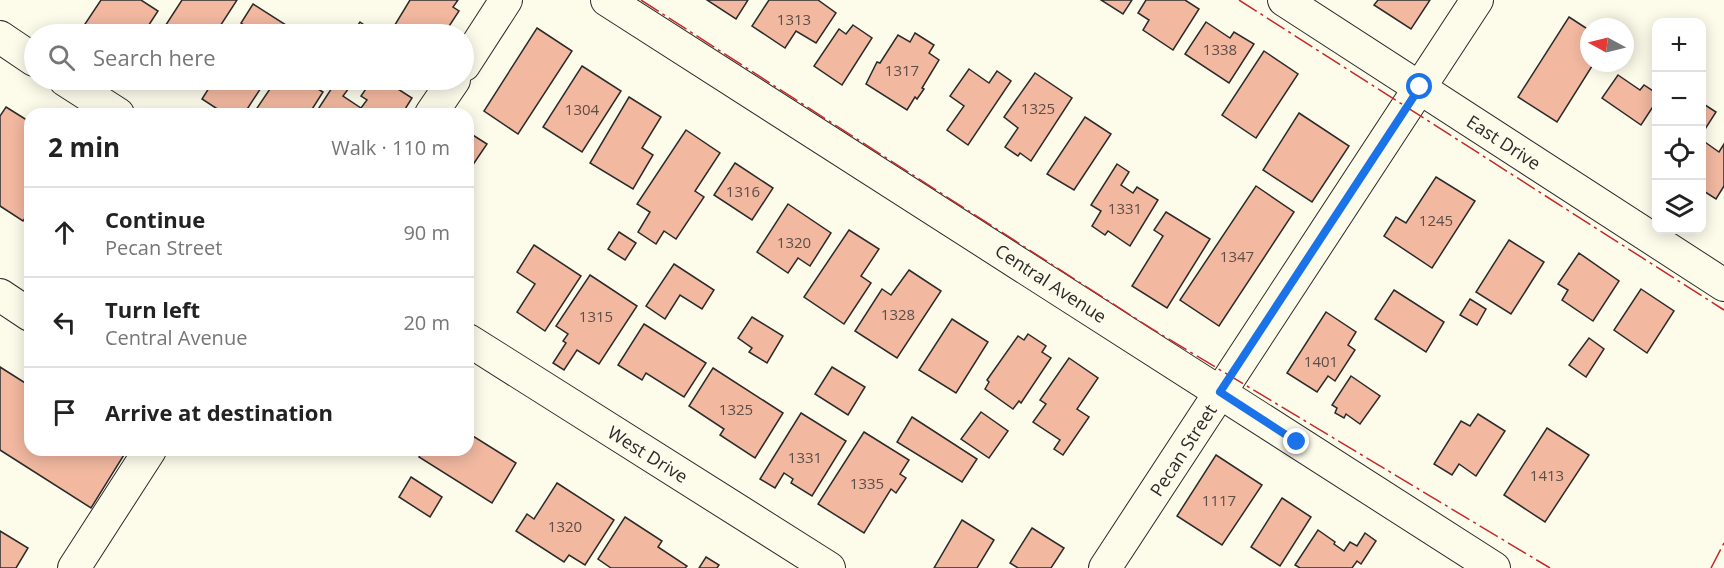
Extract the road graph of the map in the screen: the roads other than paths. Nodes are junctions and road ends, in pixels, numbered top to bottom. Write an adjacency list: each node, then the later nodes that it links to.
1 (506, 0): 6 (street)
2 (608, 0): 17 (street, Central Avenue)
3 (1284, 0): 8 (street, East Drive)
4 (1477, 0): 8 (street, Pecan Street)
5 (0, 37): 7 (street)
6 (474, 50)
7 (24, 53)
8 (1420, 87): 13 (street, East Drive); 17 (street, Pecan Street)
9 (81, 90): 11 (street)
10 (447, 90): 12 (street)
11 (109, 108)
12 (435, 108)
13 (1724, 285)
14 (0, 296): 15 (street)
15 (24, 311)
16 (474, 344): 20 (street, West Drive)
17 (1220, 392): 21 (street, Pecan Street); 22 (street, Central Avenue)
18 (146, 456): 19 (street)
19 (74, 568)
20 (829, 568)
21 (1105, 568)
22 (1494, 568)

